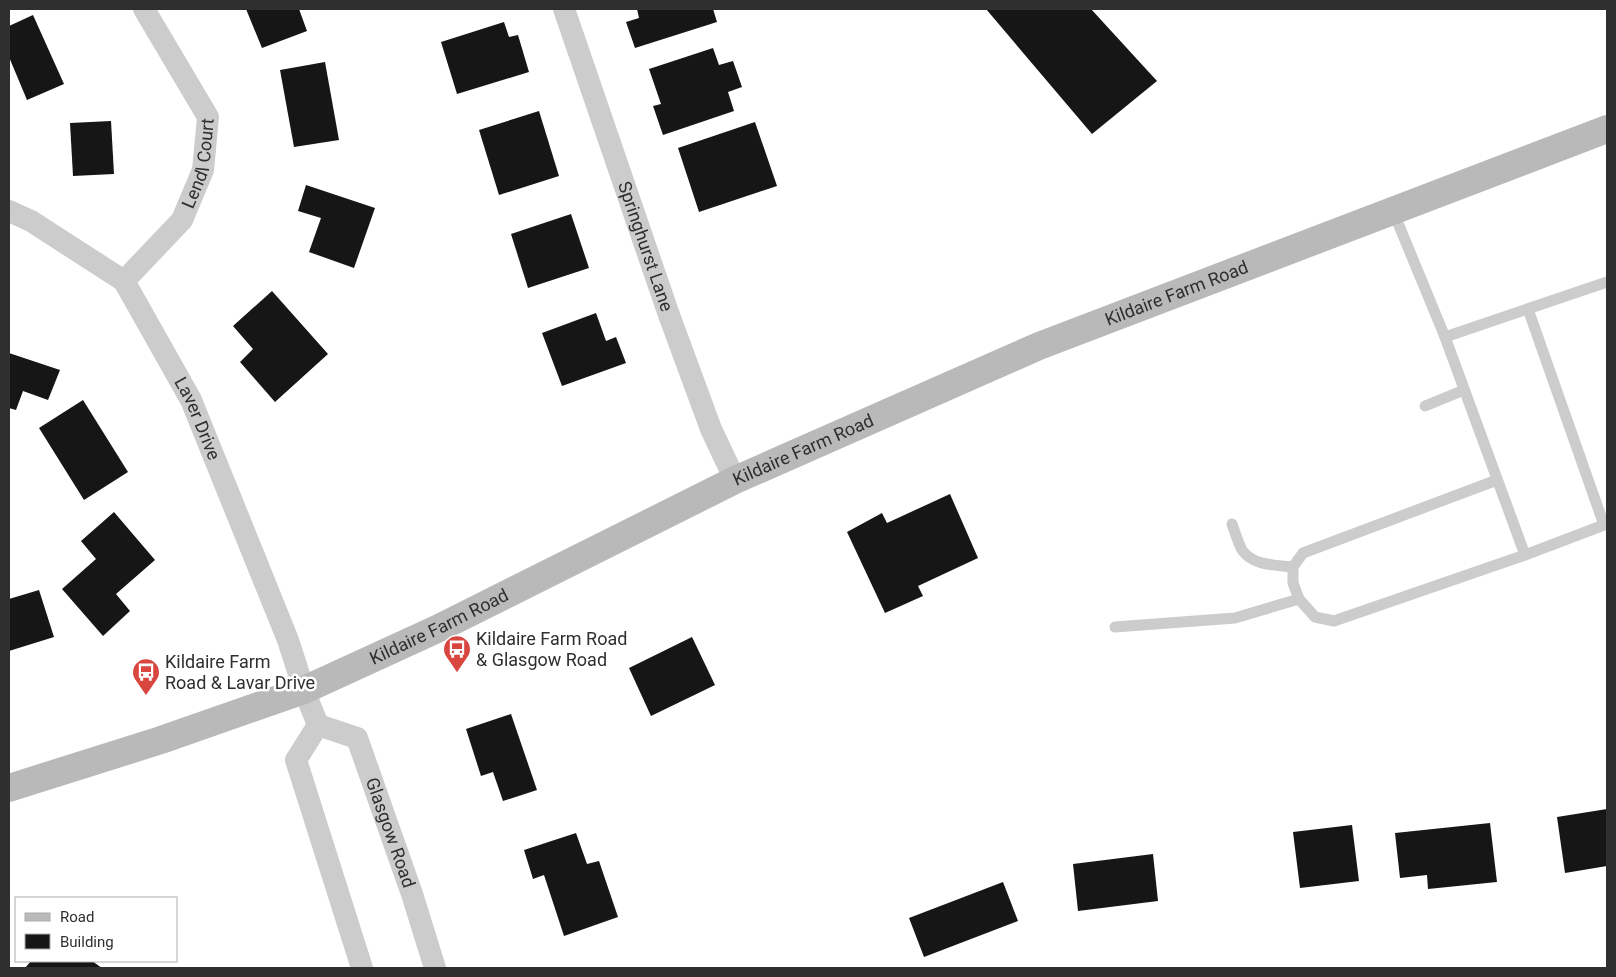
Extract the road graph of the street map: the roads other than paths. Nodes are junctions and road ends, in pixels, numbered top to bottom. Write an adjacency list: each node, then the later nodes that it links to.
1 (144, 9): 6 (street, Lendl Court)
2 (564, 9): 12 (street, Springhurst Lane)
3 (1607, 129): 4 (main road, Kildaire Farm Road)
4 (1392, 210): 9 (lane); 12 (main road, Kildaire Farm Road)
5 (9, 211): 6 (street, Laver Drive)
6 (124, 281): 19 (street, Laver Drive)
7 (1607, 282): 8 (lane)
8 (1528, 309): 9 (lane); 15 (lane)
9 (1445, 338): 10 (lane)
10 (1464, 390): 11 (lane); 13 (lane)
11 (1425, 406)
12 (736, 480): 19 (main road, Kildaire Farm Road)
13 (1497, 480): 15 (lane); 16 (lane)
14 (1232, 524): 16 (lane)
15 (1525, 555): 17 (lane)
16 (1293, 567): 17 (lane)
17 (1299, 599): 18 (lane)
18 (1115, 627)
19 (304, 690): 20 (street); 21 (main road, Kildaire Farm Road)
20 (318, 725): 22 (street); 23 (street, Glasgow Road)
21 (9, 788)
22 (362, 968)
23 (435, 968)

